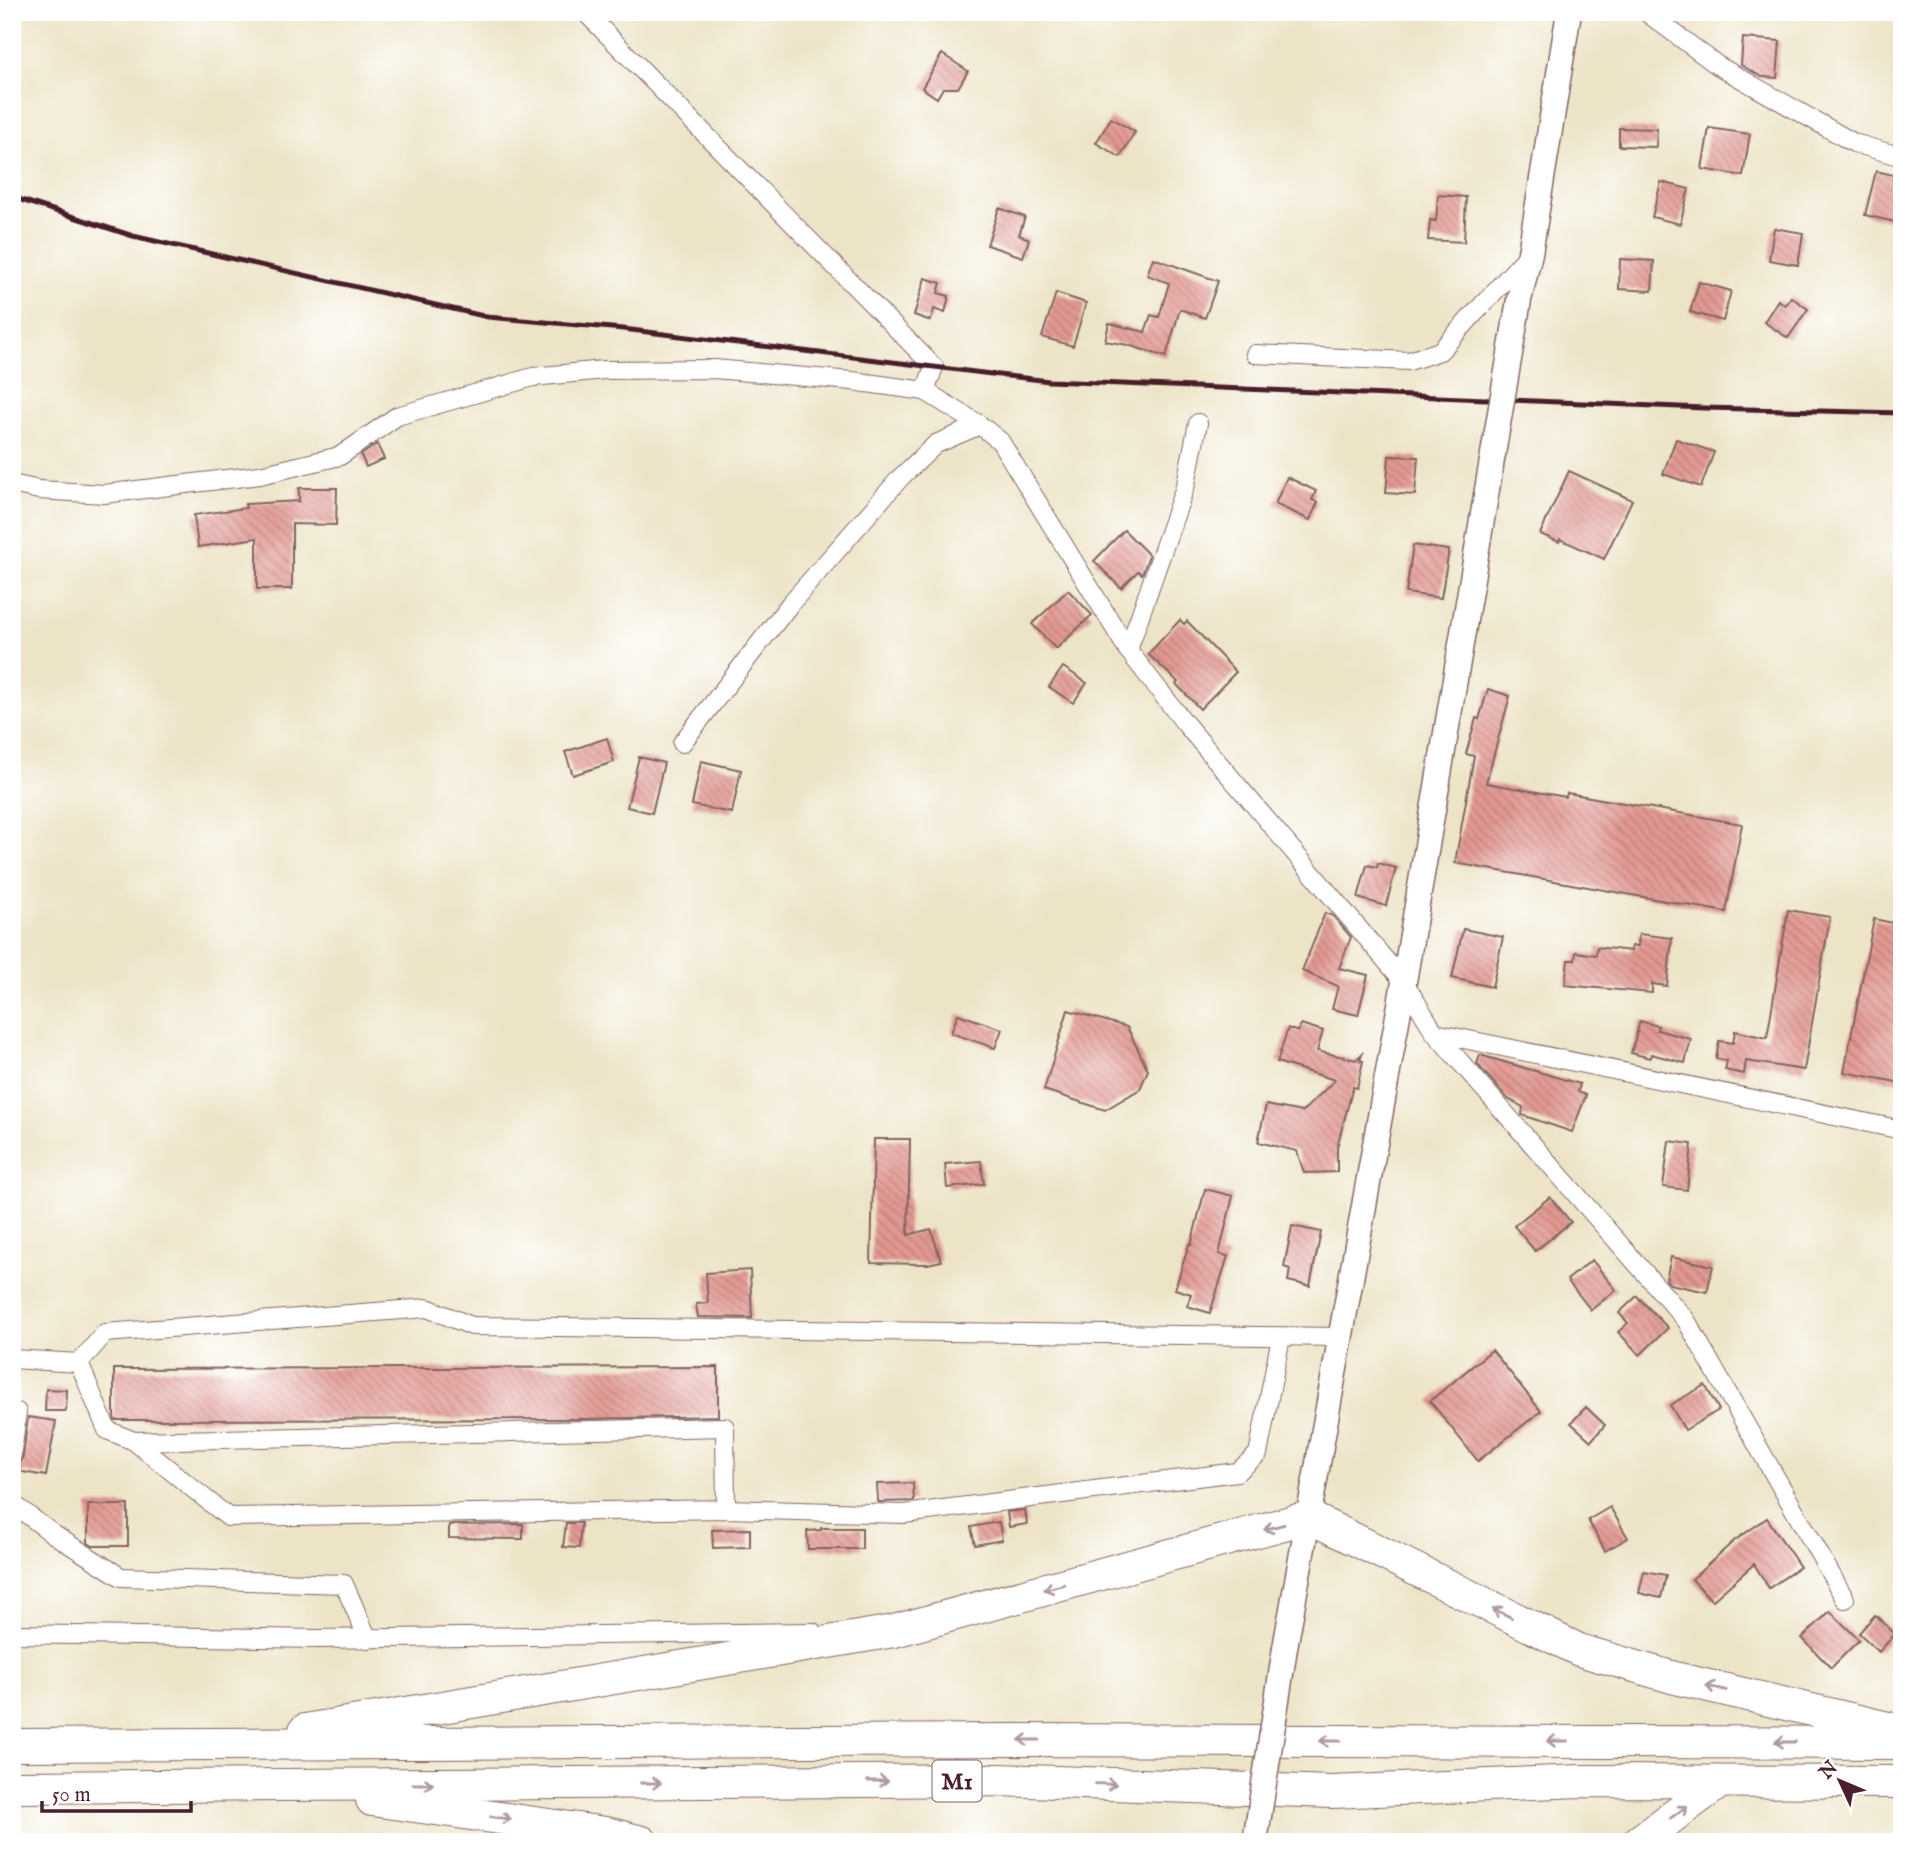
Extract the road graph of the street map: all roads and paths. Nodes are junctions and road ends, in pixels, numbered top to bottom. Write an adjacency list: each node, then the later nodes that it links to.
1 (584, 12): 7 (street)
2 (1569, 12): 5 (main road)
3 (1646, 12): 4 (street)
4 (1902, 157)
5 (1530, 253): 6 (street); 13 (main road, bridge)
6 (1255, 354)
7 (925, 391): 9 (street); 10 (street)
8 (1198, 423): 11 (street)
9 (980, 425): 11 (street); 12 (street)
10 (12, 484)
11 (1128, 650): 13 (street)
12 (682, 743)
13 (1404, 982): 14 (street); 17 (main road)
14 (1435, 1033): 15 (street); 26 (street)
15 (1902, 1130)
16 (1281, 1337): 17 (street); 19 (street); 24 (street)
17 (1341, 1337): 25 (main road)
18 (12, 1359): 19 (street)
19 (79, 1363): 21 (street)
20 (17, 1412): 22 (street)
21 (134, 1441): 24 (street); 24 (street)
22 (12, 1455)
23 (12, 1503): 29 (street)
24 (726, 1509)
25 (1309, 1517): 27 (highway, one-way to 27); 30 (highway, one-way to 25); 39 (main road, bridge)
26 (1845, 1599)
27 (894, 1631): 29 (street); 33 (highway)
28 (12, 1634): 29 (street)
29 (368, 1639)
30 (1902, 1731)
31 (1902, 1743): 33 (highway, M1, one-way to 33)
32 (12, 1745): 33 (highway, M1)
33 (208, 1745)
34 (1720, 1782): 35 (highway, M1); 36 (highway, M1, one-way to 34); 40 (highway, one-way to 34)
35 (1902, 1782)
36 (263, 1785): 37 (highway, M1); 38 (highway, one-way to 38)
37 (12, 1787)
38 (642, 1842)
39 (1255, 1842)
40 (1638, 1842)

